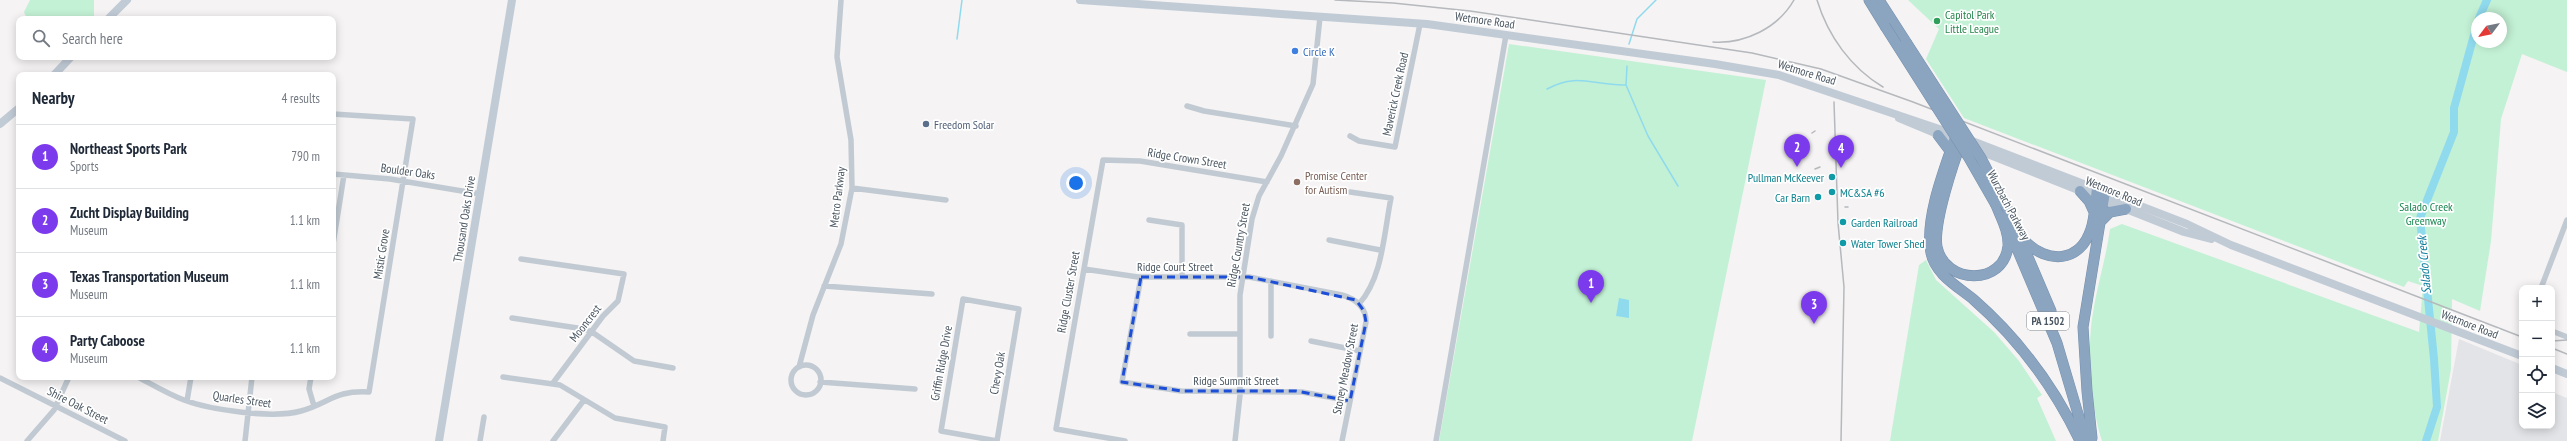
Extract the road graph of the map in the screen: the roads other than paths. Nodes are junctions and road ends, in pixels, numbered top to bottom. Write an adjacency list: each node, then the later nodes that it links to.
1 (127, 0): 7 (main road)
2 (512, 0): 32 (main road, Thousand Oaks Drive)
3 (841, 0): 29 (street, Metro Parkway)
4 (1080, 0): 8 (main road, Wetmore Road)
5 (1869, 0): 35 (highway, Wurzbach Parkway / PA 1502, bridge)
6 (1879, 0): 42 (highway, Wurzbach Parkway / PA 1502, bridge)
7 (111, 16)
8 (1320, 17): 9 (main road, Wetmore Road); 18 (street, Ridge Country Street)
9 (1420, 24): 10 (main road, Wetmore Road); 19 (street, Maverick Creek Road)
10 (1506, 35): 14 (main road, Wetmore Road); 103 (street)
11 (68, 60): 12 (main road)
12 (57, 72)
13 (1187, 106): 18 (street)
14 (1881, 109): 20 (main road, Wetmore Road); 21 (main road, Wetmore Road)
15 (16, 111): 17 (main road)
16 (336, 114): 27 (street, Mistic Grove)
17 (0, 124)
18 (1296, 126): 28 (street, Ridge Country Street)
19 (1350, 136)
20 (1938, 136): 21 (highway)
21 (1957, 142): 22 (main road, Wetmore Road); 24 (highway); 33 (main road, Wetmore Road); 104 (highway)
22 (1977, 150): 24 (highway); 30 (main road, Wetmore Road)
23 (1103, 160): 28 (street, Ridge Crown Street); 47 (street, Ridge Cluster Street)
24 (1953, 162): 35 (highway)
25 (336, 174): 26 (street, Boulder Oaks)
26 (344, 175): 27 (street, Boulder Oaks); 41 (street)
27 (404, 181): 32 (street, Boulder Oaks); 81 (street, Mistic Grove)
28 (1267, 182): 50 (street, Ridge Country Street)
29 (852, 188): 34 (street); 53 (street, Metro Parkway)
30 (2080, 191): 33 (main road, Wetmore Road); 37 (highway)
31 (1350, 192): 45 (street)
32 (480, 194): 95 (main road, Thousand Oaks Drive)
33 (2101, 195): 36 (main road, Wetmore Road); 37 (highway); 40 (highway); 44 (main road, Wetmore Road)
34 (946, 200)
35 (1996, 205): 91 (highway, Wurzbach Parkway / PA 1502)
36 (2126, 209): 40 (highway); 44 (main road, Wetmore Road)
37 (2094, 212): 42 (highway)
38 (1149, 220): 49 (street)
39 (2567, 220): 52 (street)
40 (2100, 222): 91 (highway)
41 (336, 225)
42 (2021, 237): 91 (highway, Wurzbach Parkway / PA 1502)
43 (1329, 240): 45 (street)
44 (2231, 245): 66 (main road, Wetmore Road)
45 (1380, 250): 55 (street)
46 (521, 258): 58 (street, Mooncrest)
47 (1084, 269): 48 (street, Ridge Court Street); 100 (street, Ridge Cluster Street)
48 (1141, 277): 49 (street, Ridge Court Street); 82 (street, Ridge Summit Street)
49 (1182, 277): 50 (street, Ridge Court Street)
50 (1242, 277): 51 (street, Ridge Court Street); 61 (street, Ridge Country Street)
51 (1271, 281): 55 (street, Ridge Court Street); 62 (street)
52 (2542, 285)
53 (824, 286): 54 (street); 67 (street, Metro Parkway)
54 (932, 294)
55 (1359, 304): 65 (street, Stoney Meadow Street)
56 (1019, 309): 90 (street, Griffin Ridge Drive); 99 (street, Chevy Oak)
57 (512, 318): 58 (street)
58 (592, 332): 68 (street); 79 (street, Mooncrest)
59 (2555, 332): 63 (street)
60 (1190, 334): 61 (street)
61 (1240, 334): 82 (street, Ridge Country Street)
62 (1271, 336)
63 (2567, 337)
64 (1311, 341): 65 (street)
65 (1360, 351): 85 (street, Stoney Meadow Street)
66 (2519, 355)
67 (799, 367): 78 (street); 78 (street)
68 (673, 368)
69 (2555, 369): 70 (main road)
70 (2567, 374)
71 (503, 377): 79 (street)
72 (0, 378): 86 (street, Shire Oak Street)
73 (68, 380): 86 (street)
74 (144, 380): 84 (street, Quarles Street)
75 (190, 380): 84 (street)
76 (251, 380): 88 (street)
77 (310, 380): 87 (street)
78 (820, 382): 80 (street)
79 (553, 383): 83 (street)
80 (915, 389)
81 (369, 392): 87 (street, Quarles Street)
82 (1240, 392): 85 (street, Ridge Summit Street); 101 (street, Ridge Country Street)
83 (584, 400): 97 (street); 98 (street)
84 (187, 401): 88 (street, Quarles Street)
85 (1350, 401): 102 (street, Stoney Meadow Street)
86 (56, 406): 92 (street); 93 (street, Shire Oak Street)
87 (314, 406): 88 (street, Quarles Street)
88 (246, 412): 94 (street)
89 (484, 417): 96 (street)
90 (968, 438): 99 (street)
91 (2091, 440)
92 (27, 441)
93 (125, 441)
94 (245, 441)
95 (439, 441)
96 (480, 441)
97 (553, 441)
98 (663, 441)
99 (997, 441)
100 (1125, 441)
101 (1236, 441)
102 (1342, 441)
103 (1436, 441)
104 (2080, 441)

